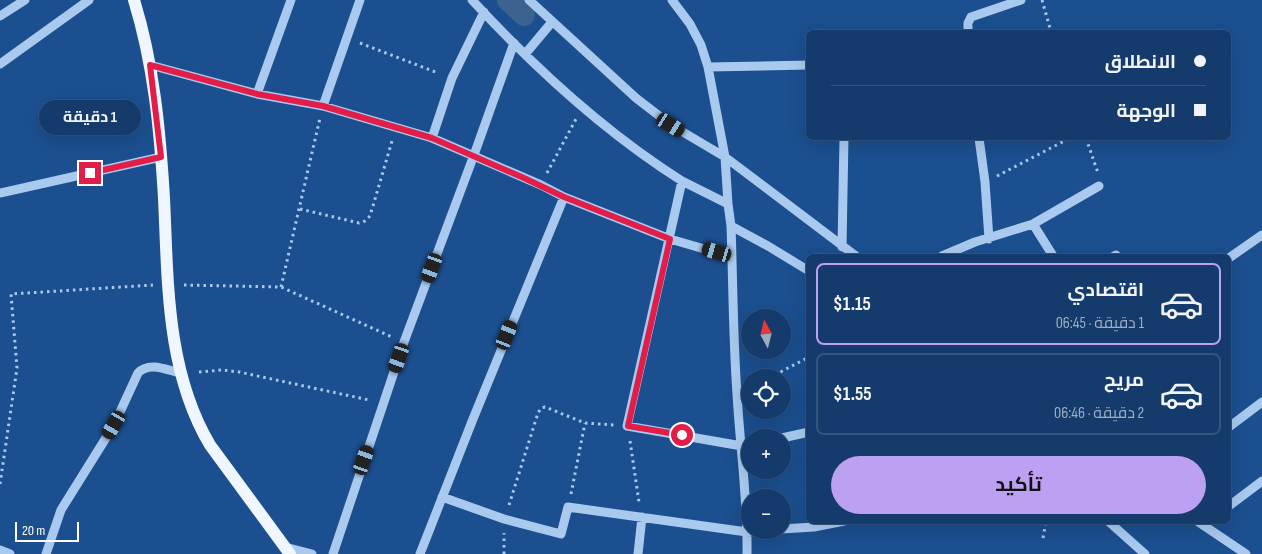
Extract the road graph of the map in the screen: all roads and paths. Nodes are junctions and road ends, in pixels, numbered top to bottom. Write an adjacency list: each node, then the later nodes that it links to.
1 (25, 0): 12 (street)
2 (89, 0): 19 (street)
3 (134, 0): 20 (main road)
4 (292, 0): 24 (street)
5 (360, 0): 16 (street)
6 (472, 0): 11 (street)
7 (530, 0): 13 (street)
8 (672, 0): 22 (street)
9 (1020, 0): 14 (street)
10 (1042, 0): 15 (path)
11 (484, 12): 17 (street); 23 (street)
12 (0, 16)
13 (552, 22): 18 (street); 34 (street)
14 (968, 30)
15 (1050, 30)
16 (347, 38): 23 (path); 25 (street)
17 (514, 43): 18 (street); 33 (street)
18 (526, 54): 26 (street)
19 (0, 64)
20 (150, 65): 24 (street); 35 (main road)
21 (806, 65): 22 (street)
22 (708, 67): 34 (street)
23 (452, 78): 28 (street)
24 (257, 94): 25 (street)
25 (323, 106): 27 (street); 43 (path)
26 (582, 107): 36 (street); 38 (path)
27 (397, 127): 28 (street); 43 (path)
28 (432, 138): 33 (street)
29 (844, 140): 49 (street)
30 (980, 140): 37 (street)
31 (1066, 140): 37 (path)
32 (1087, 140): 39 (path)
33 (474, 156): 38 (street); 58 (street)
34 (724, 156): 42 (street); 49 (street)
35 (161, 157): 40 (street); 56 (main road)
36 (682, 181): 42 (street); 48 (street)
37 (985, 182): 47 (street)
38 (541, 185): 41 (street)
39 (1100, 186): 44 (street)
40 (0, 193)
41 (564, 197): 48 (street); 73 (street)
42 (728, 204): 45 (street)
43 (300, 209): 57 (path)
44 (1033, 224): 47 (street); 52 (street)
45 (731, 226): 53 (street); 55 (street)
46 (1262, 235): 54 (street)
47 (989, 238): 51 (street)
48 (670, 239): 53 (street); 66 (street)
49 (842, 247): 50 (street)
50 (853, 254)
51 (946, 254)
52 (1052, 254)
53 (732, 257): 67 (street)
54 (1231, 257)
55 (806, 269)
56 (168, 284): 57 (path); 61 (main road); 72 (path)
57 (281, 286): 58 (path)
58 (404, 342): 63 (street)
59 (806, 359): 60 (path)
60 (786, 369)
61 (180, 373): 63 (path); 87 (main road); 89 (street)
62 (1262, 402): 65 (street)
63 (384, 403): 91 (street)
64 (585, 423): 66 (path); 75 (path); 77 (path)
65 (1231, 425)
66 (628, 426): 70 (street); 76 (path)
67 (743, 429)
68 (806, 433): 69 (street)
69 (791, 436)
70 (741, 445)
71 (1262, 481): 74 (street)
72 (0, 484)
73 (442, 497): 77 (street); 92 (street)
74 (1231, 504)
75 (568, 507): 76 (street); 77 (street)
76 (642, 517): 83 (street); 94 (street)
77 (504, 519): 93 (path)
78 (829, 524): 82 (street)
79 (1045, 524): 84 (path)
80 (1111, 524): 96 (street)
81 (1203, 524): 97 (street)
82 (791, 528)
83 (741, 531)
84 (1043, 538)
85 (747, 539): 95 (street)
86 (0, 550): 88 (street)
87 (288, 551): 90 (street)
88 (10, 554)
89 (46, 554)
90 (312, 554)
91 (333, 554)
92 (420, 554)
93 (504, 554)
94 (638, 554)
95 (747, 554)
96 (1145, 554)
97 (1246, 554)

